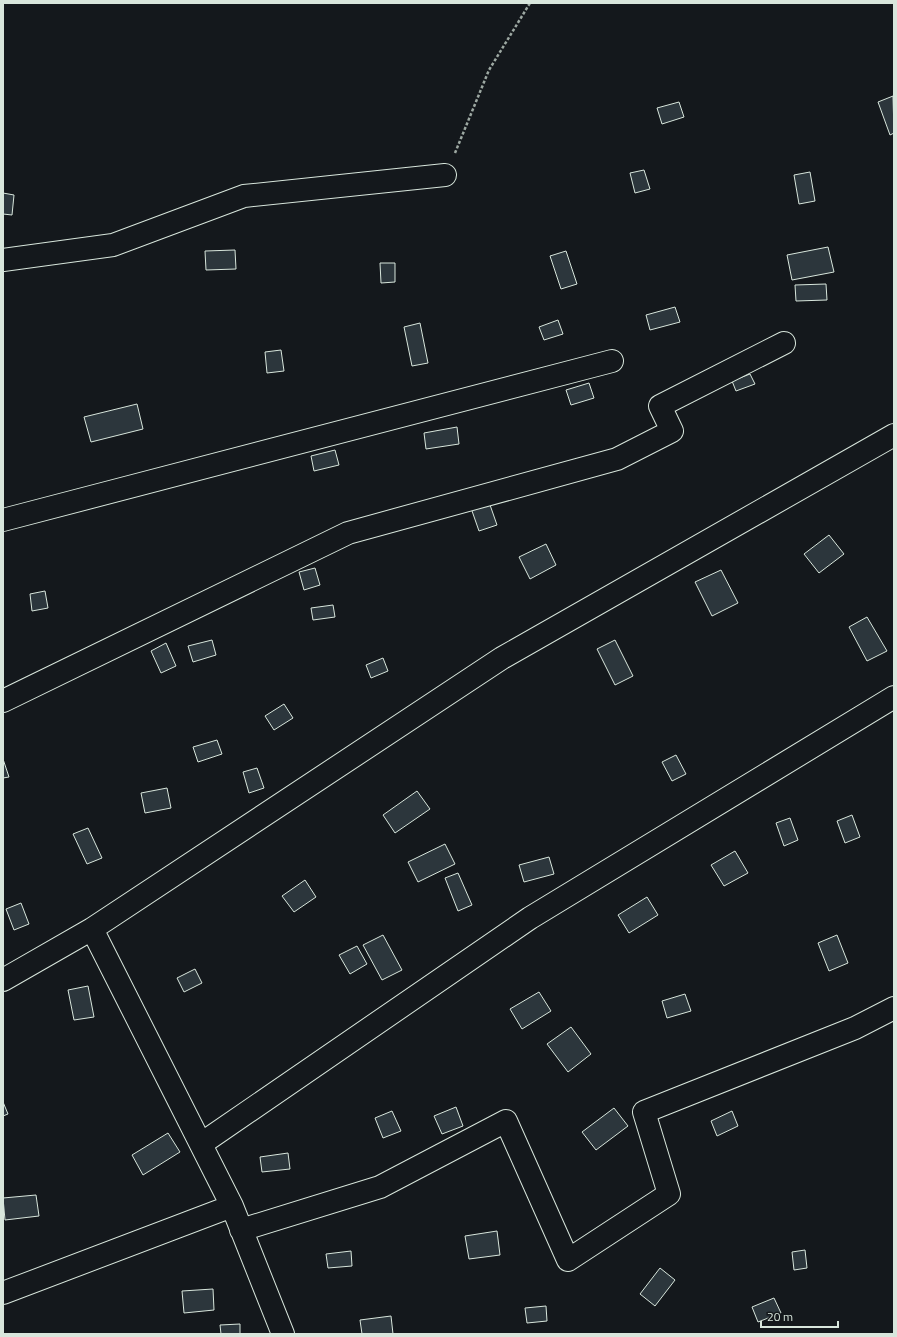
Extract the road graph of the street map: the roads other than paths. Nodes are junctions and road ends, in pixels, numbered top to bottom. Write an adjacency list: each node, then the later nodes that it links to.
1 (445, 176): 2 (street)
2 (3, 260)
3 (784, 343): 7 (street)
4 (612, 361): 6 (street)
5 (894, 435): 9 (street)
6 (3, 520)
7 (4, 697)
8 (894, 697): 12 (street)
9 (92, 928): 10 (street); 12 (street)
10 (3, 980)
11 (894, 1008): 14 (street)
12 (201, 1144): 13 (street)
13 (232, 1206): 14 (street); 15 (street)
14 (241, 1230): 16 (street)
15 (3, 1293)
16 (283, 1334)

